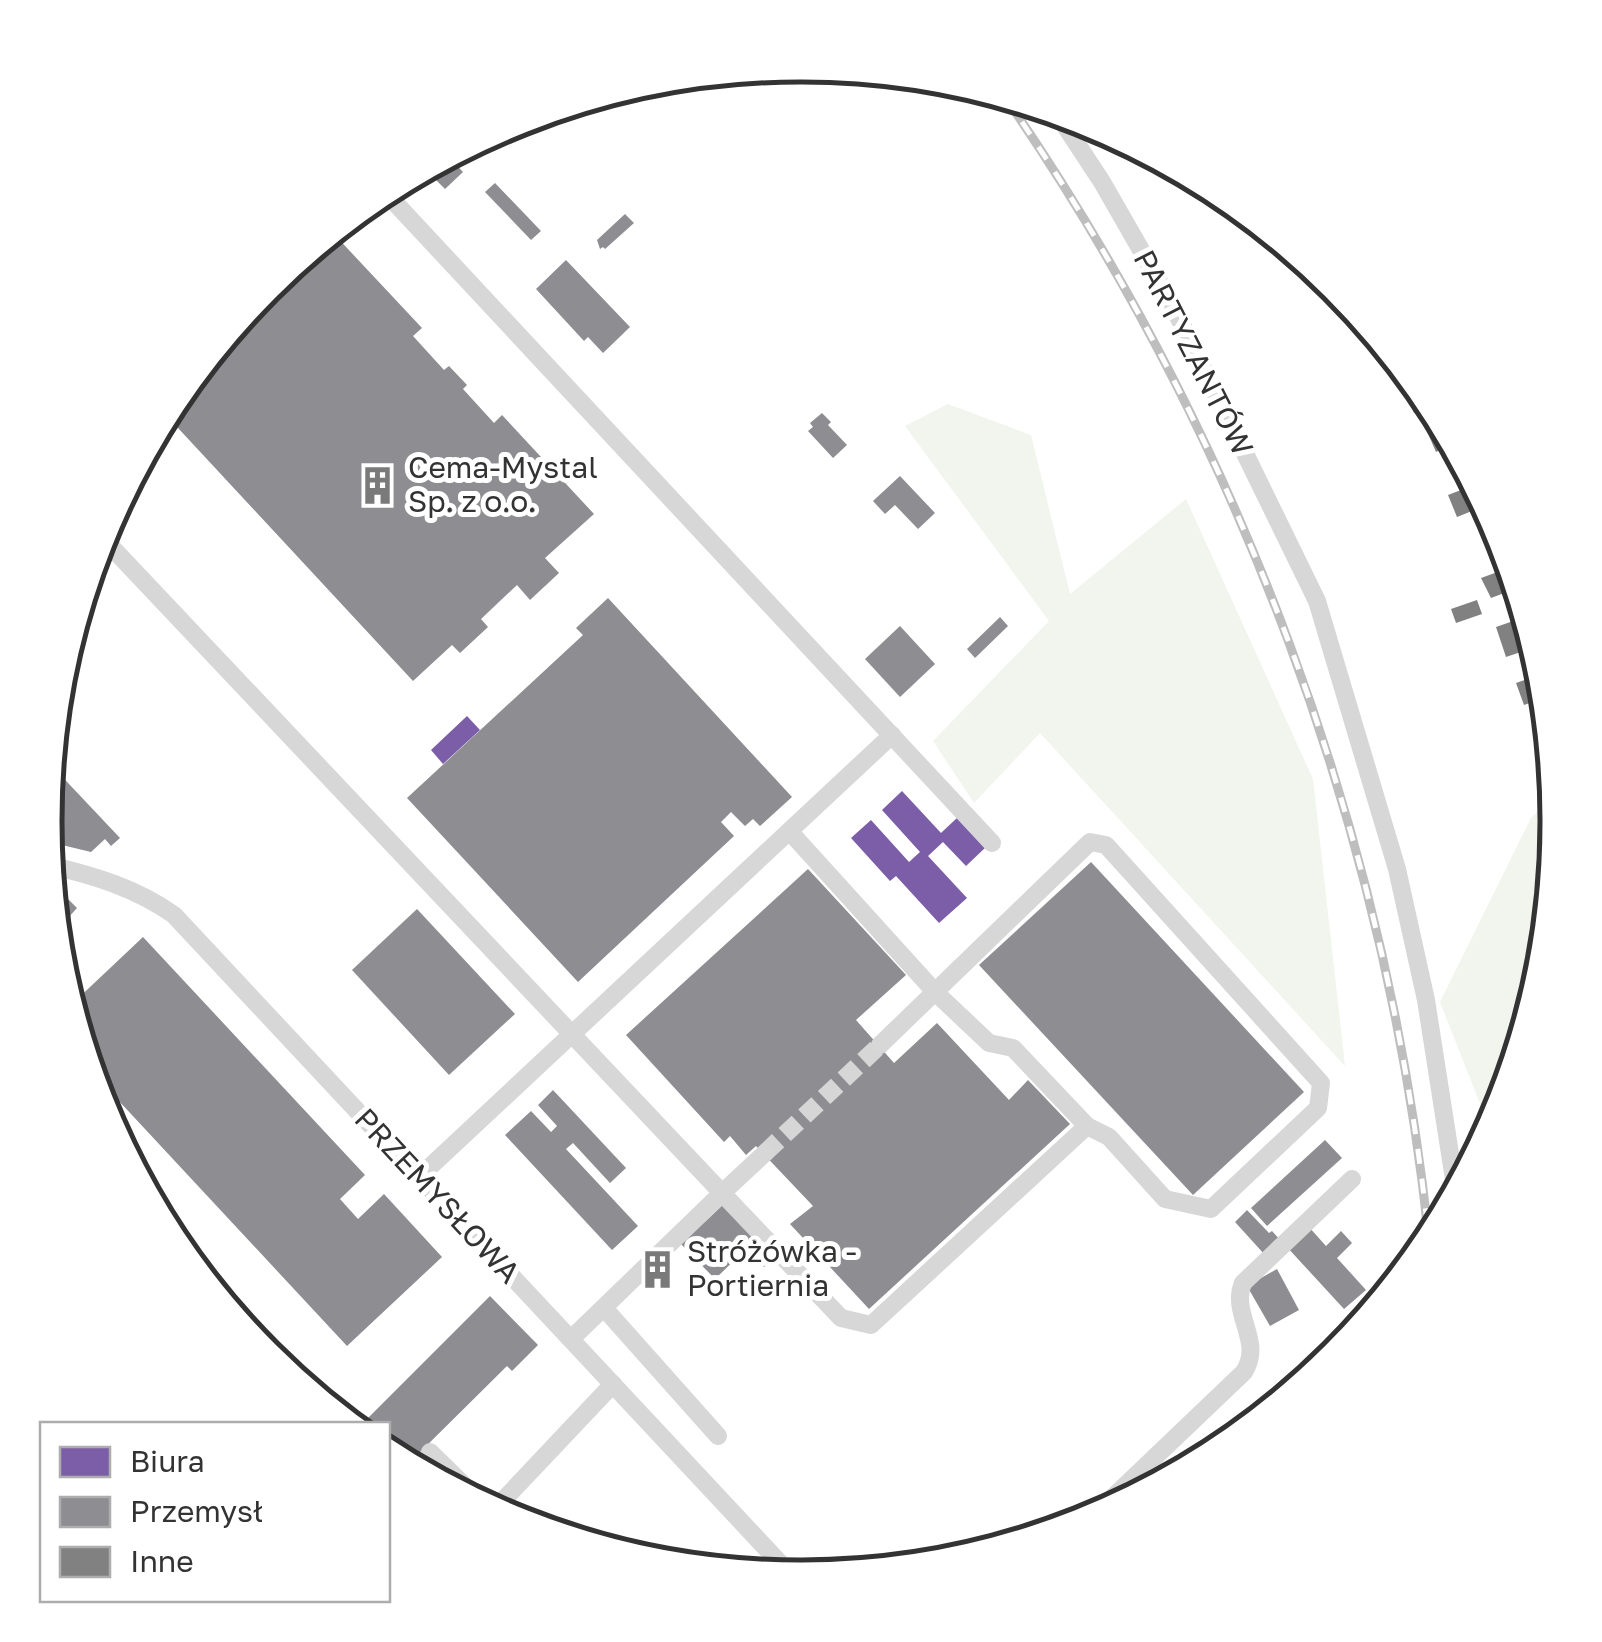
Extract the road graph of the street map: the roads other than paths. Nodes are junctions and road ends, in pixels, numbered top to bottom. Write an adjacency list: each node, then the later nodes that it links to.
1 (1070, 134): 13 (street, PARTYZANTÓW)
2 (397, 203): 4 (street)
3 (114, 550): 9 (street)
4 (892, 735): 5 (street); 6 (street)
5 (791, 832): 8 (street); 9 (street)
6 (992, 843)
7 (64, 869): 14 (street, PRZEMYSŁOWA)
8 (936, 993): 10 (street); 11 (street); 11 (street)
9 (572, 1034): 14 (street); 16 (street)
10 (880, 1045)
11 (1087, 1126): 16 (street)
12 (765, 1153): 16 (street)
13 (1452, 1168)
14 (419, 1178): 18 (street, PRZEMYSŁOWA)
15 (1352, 1179): 23 (street)
16 (722, 1193): 17 (street)
17 (604, 1308): 18 (street); 20 (street)
18 (571, 1339): 19 (street, PRZEMYSŁOWA)
19 (612, 1384): 24 (street); 25 (street, PRZEMYSŁOWA)
20 (718, 1436)
21 (430, 1452): 22 (street)
22 (447, 1469)
23 (1122, 1486)
24 (506, 1497)
25 (776, 1559)

